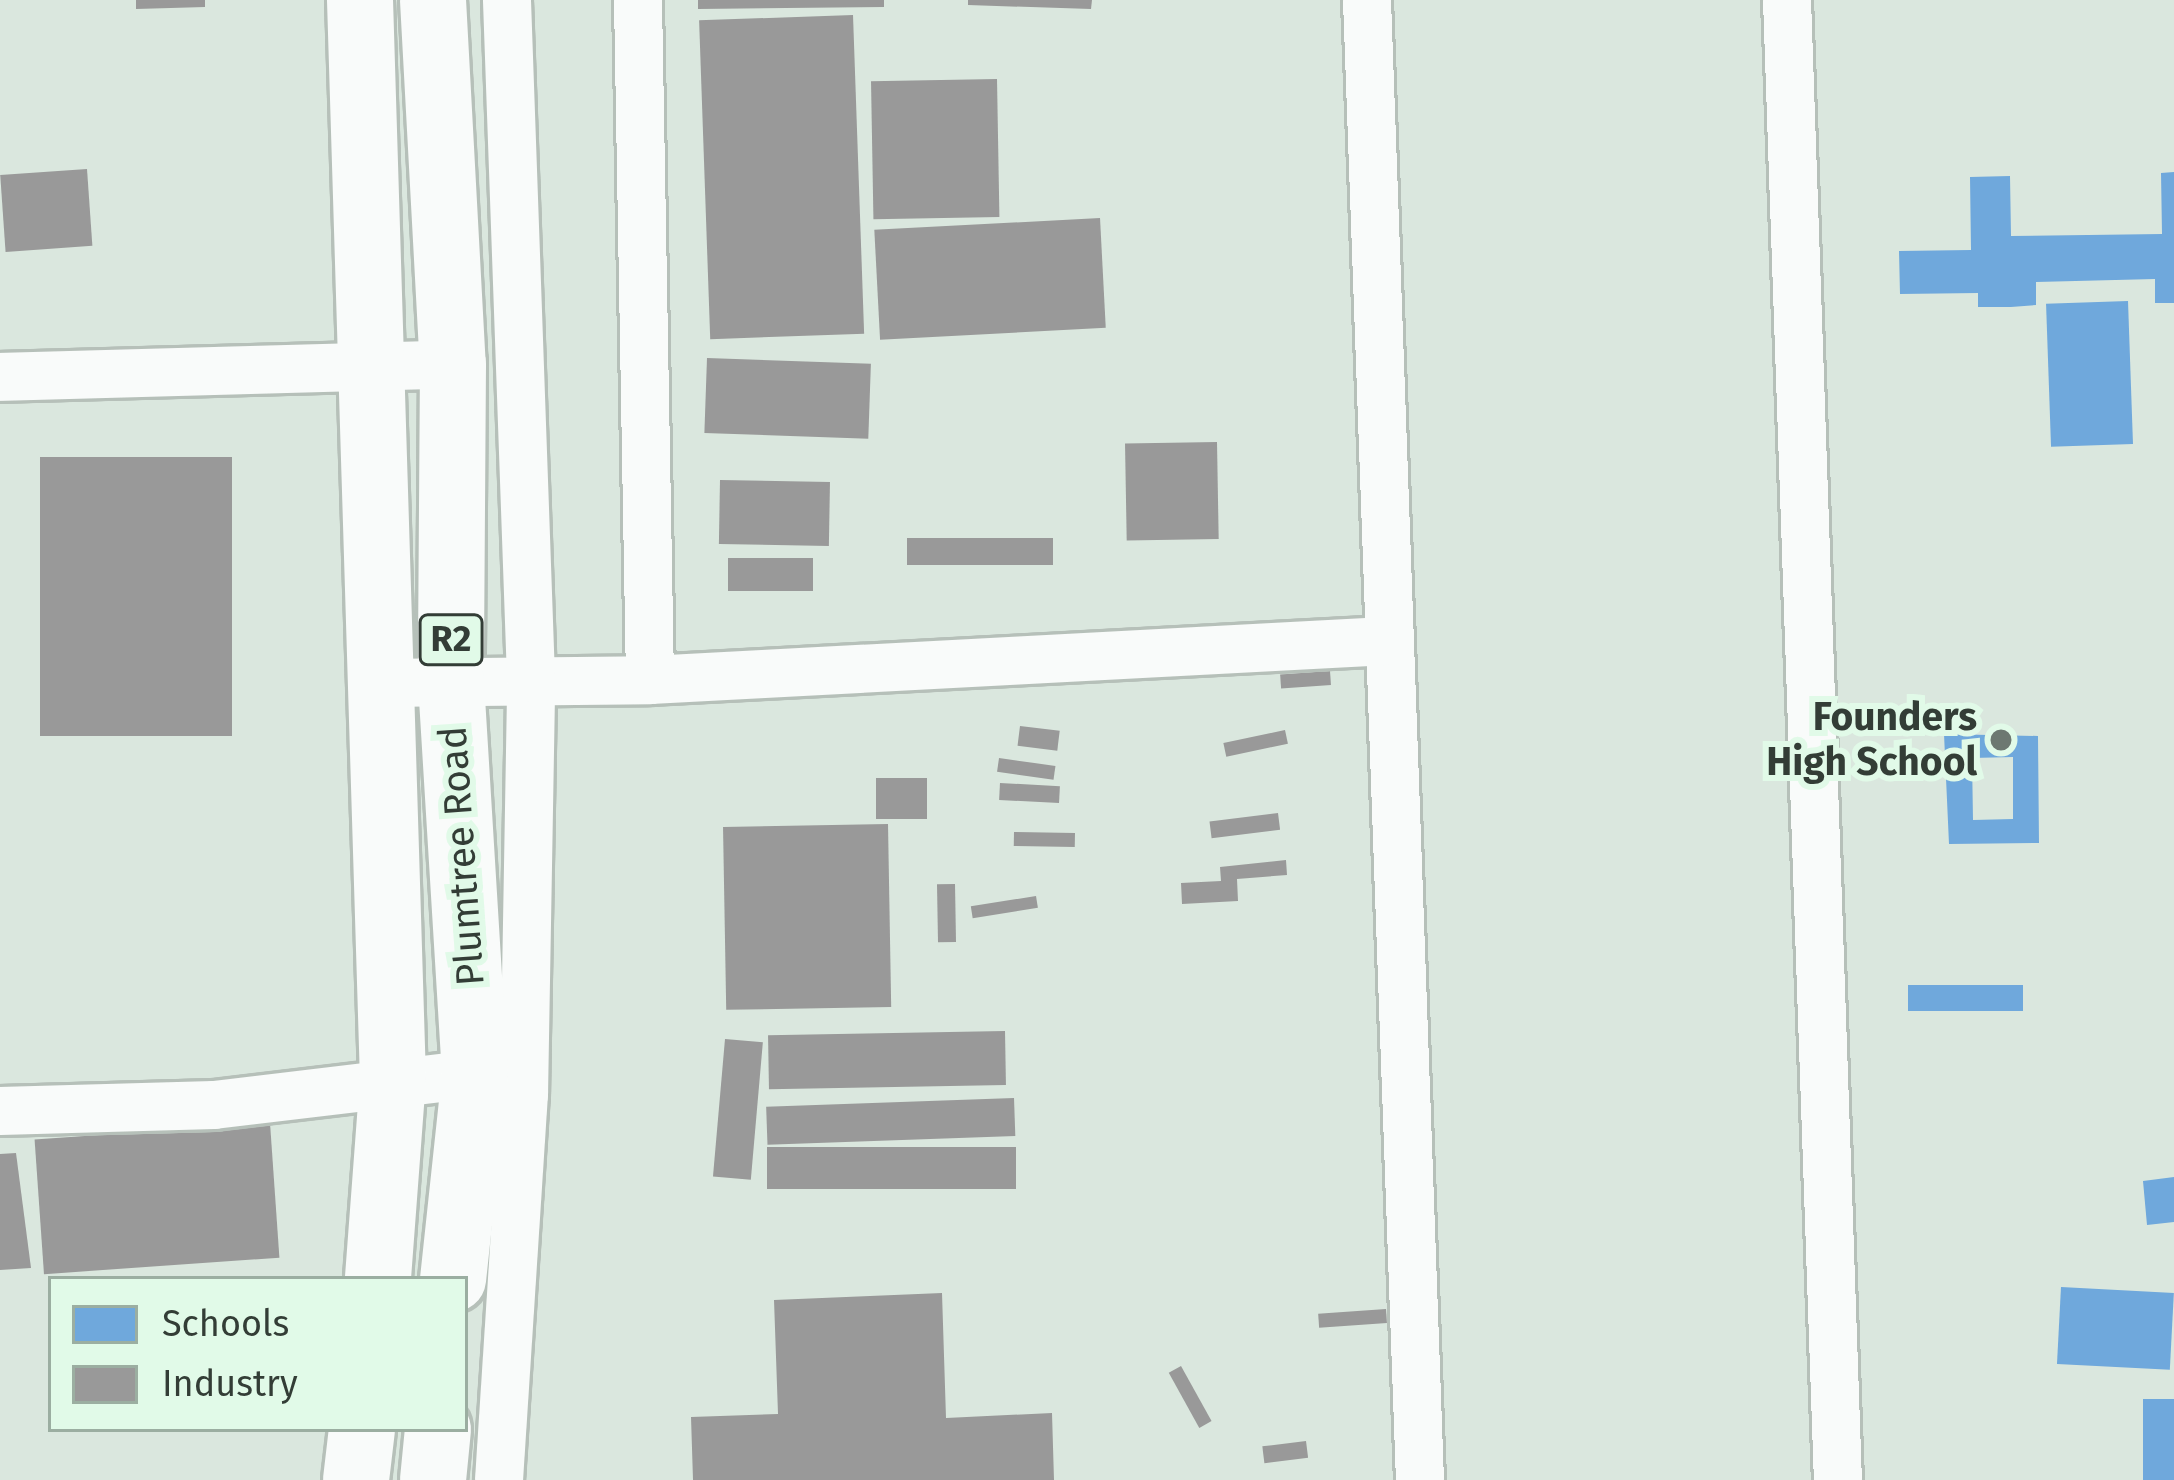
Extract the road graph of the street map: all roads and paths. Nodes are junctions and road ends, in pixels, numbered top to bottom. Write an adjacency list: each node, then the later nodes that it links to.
1 (360, 0): 8 (highway, Plumtree Road / R2)
2 (433, 0): 7 (highway, Plumtree Road / R2)
3 (507, 0): 11 (street)
4 (638, 0): 12 (street)
5 (1367, 0): 10 (street)
6 (1787, 0): 26 (street)
7 (453, 364): 8 (street); 13 (highway, Plumtree Road / R2)
8 (375, 368): 9 (street); 14 (highway, Plumtree Road / R2)
9 (0, 377)
10 (1386, 641): 12 (street); 25 (street)
11 (531, 678): 12 (street); 13 (street); 24 (street)
12 (650, 680)
13 (451, 682): 14 (street); 15 (highway, Plumtree Road / R2)
14 (378, 683): 16 (highway, Plumtree Road / R2)
15 (476, 1074): 16 (street); 19 (highway, Plumtree Road / R2)
16 (393, 1078): 17 (street); 18 (highway, Plumtree Road / R2)
17 (0, 1111)
18 (378, 1276)
19 (453, 1276)
20 (362, 1432): 22 (highway)
21 (438, 1432): 23 (highway)
22 (356, 1480)
23 (433, 1480)
24 (500, 1480)
25 (1420, 1480)
26 (1838, 1480)

